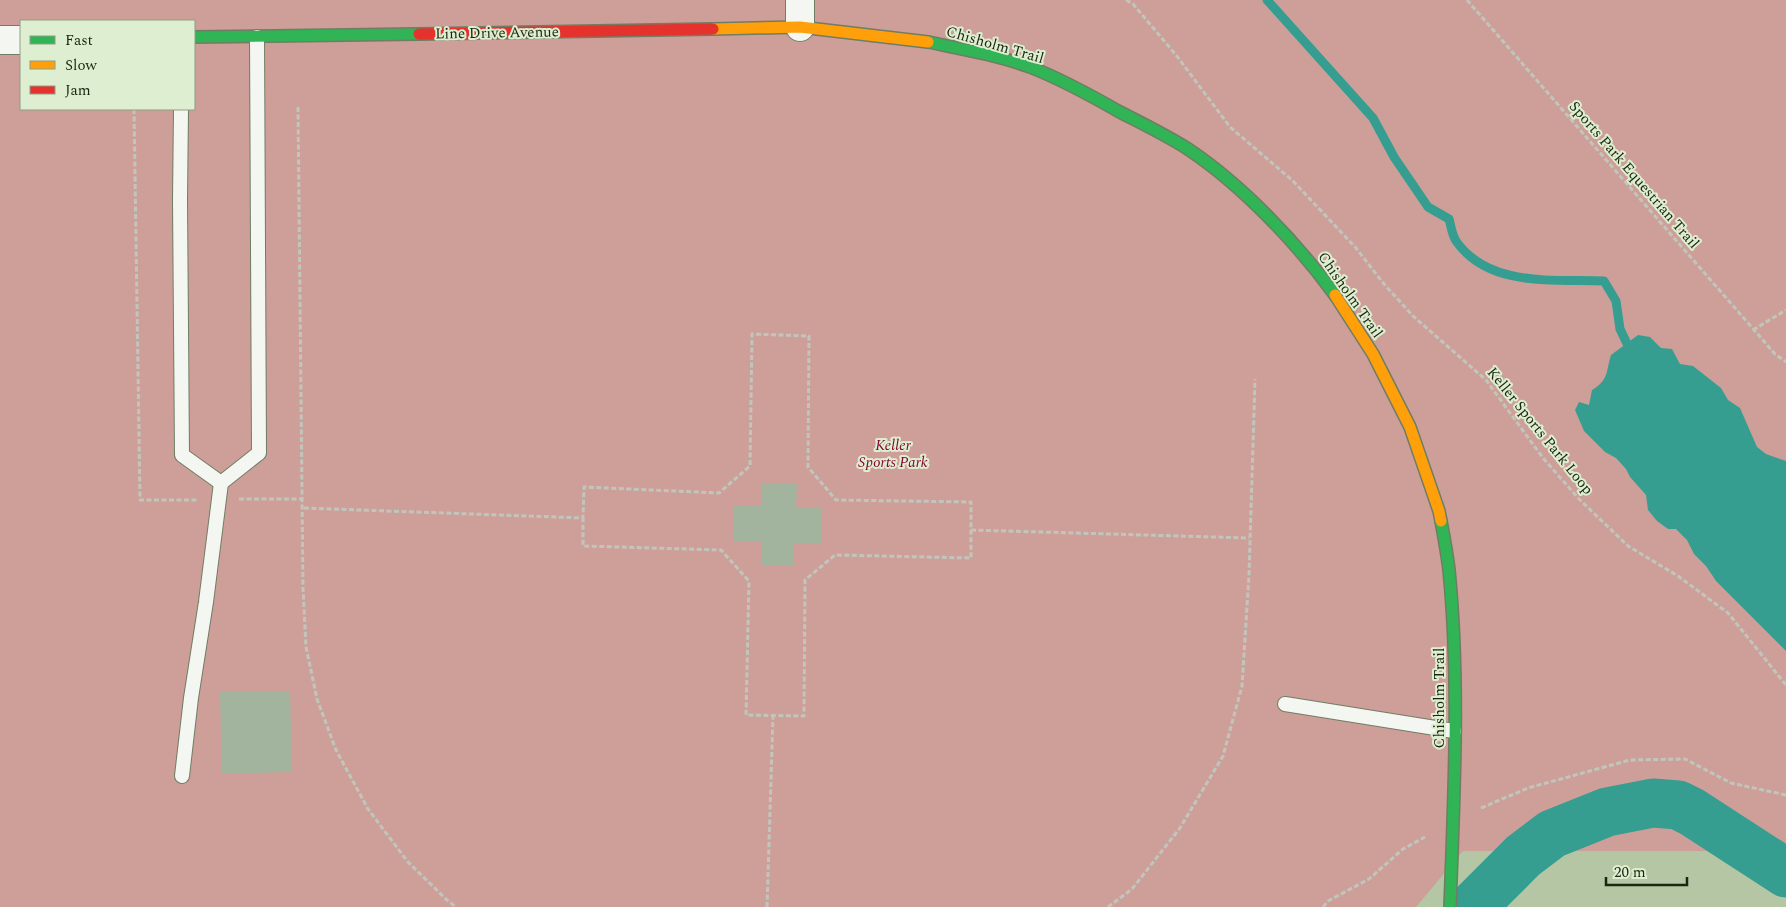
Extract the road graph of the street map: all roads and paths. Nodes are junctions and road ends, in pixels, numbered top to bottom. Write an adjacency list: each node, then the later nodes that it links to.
1 (800, 0): 4 (street)
2 (1126, 0): 20 (path, Keller Sports Park Loop)
3 (1467, 0): 12 (path, Sports Park Equestrian Trail)
4 (800, 27): 6 (street, Line Drive Avenue); 23 (street, Chisholm Trail)
5 (195, 37): 6 (street, Line Drive Avenue)
6 (257, 37): 15 (lane)
7 (0, 40): 8 (street)
8 (20, 40)
9 (298, 108): 16 (path)
10 (181, 110): 15 (lane)
11 (1786, 310): 12 (path)
12 (1753, 330): 13 (path, Sports Park Equestrian Trail)
13 (1786, 362)
14 (1255, 379): 19 (path)
15 (220, 483): 24 (lane)
16 (304, 508): 17 (path); 27 (path)
17 (583, 518): 18 (path); 22 (path)
18 (971, 530): 19 (path); 22 (path)
19 (1249, 538): 29 (path)
20 (1786, 685)
21 (1285, 704): 23 (lane)
22 (772, 715): 28 (path)
23 (1454, 731): 26 (street, Chisholm Trail)
24 (182, 776)
25 (1786, 795): 26 (path)
26 (1453, 820): 30 (path); 31 (street, Chisholm Trail)
27 (456, 907)
28 (767, 907)
29 (1108, 907)
30 (1323, 907)
31 (1450, 907)

